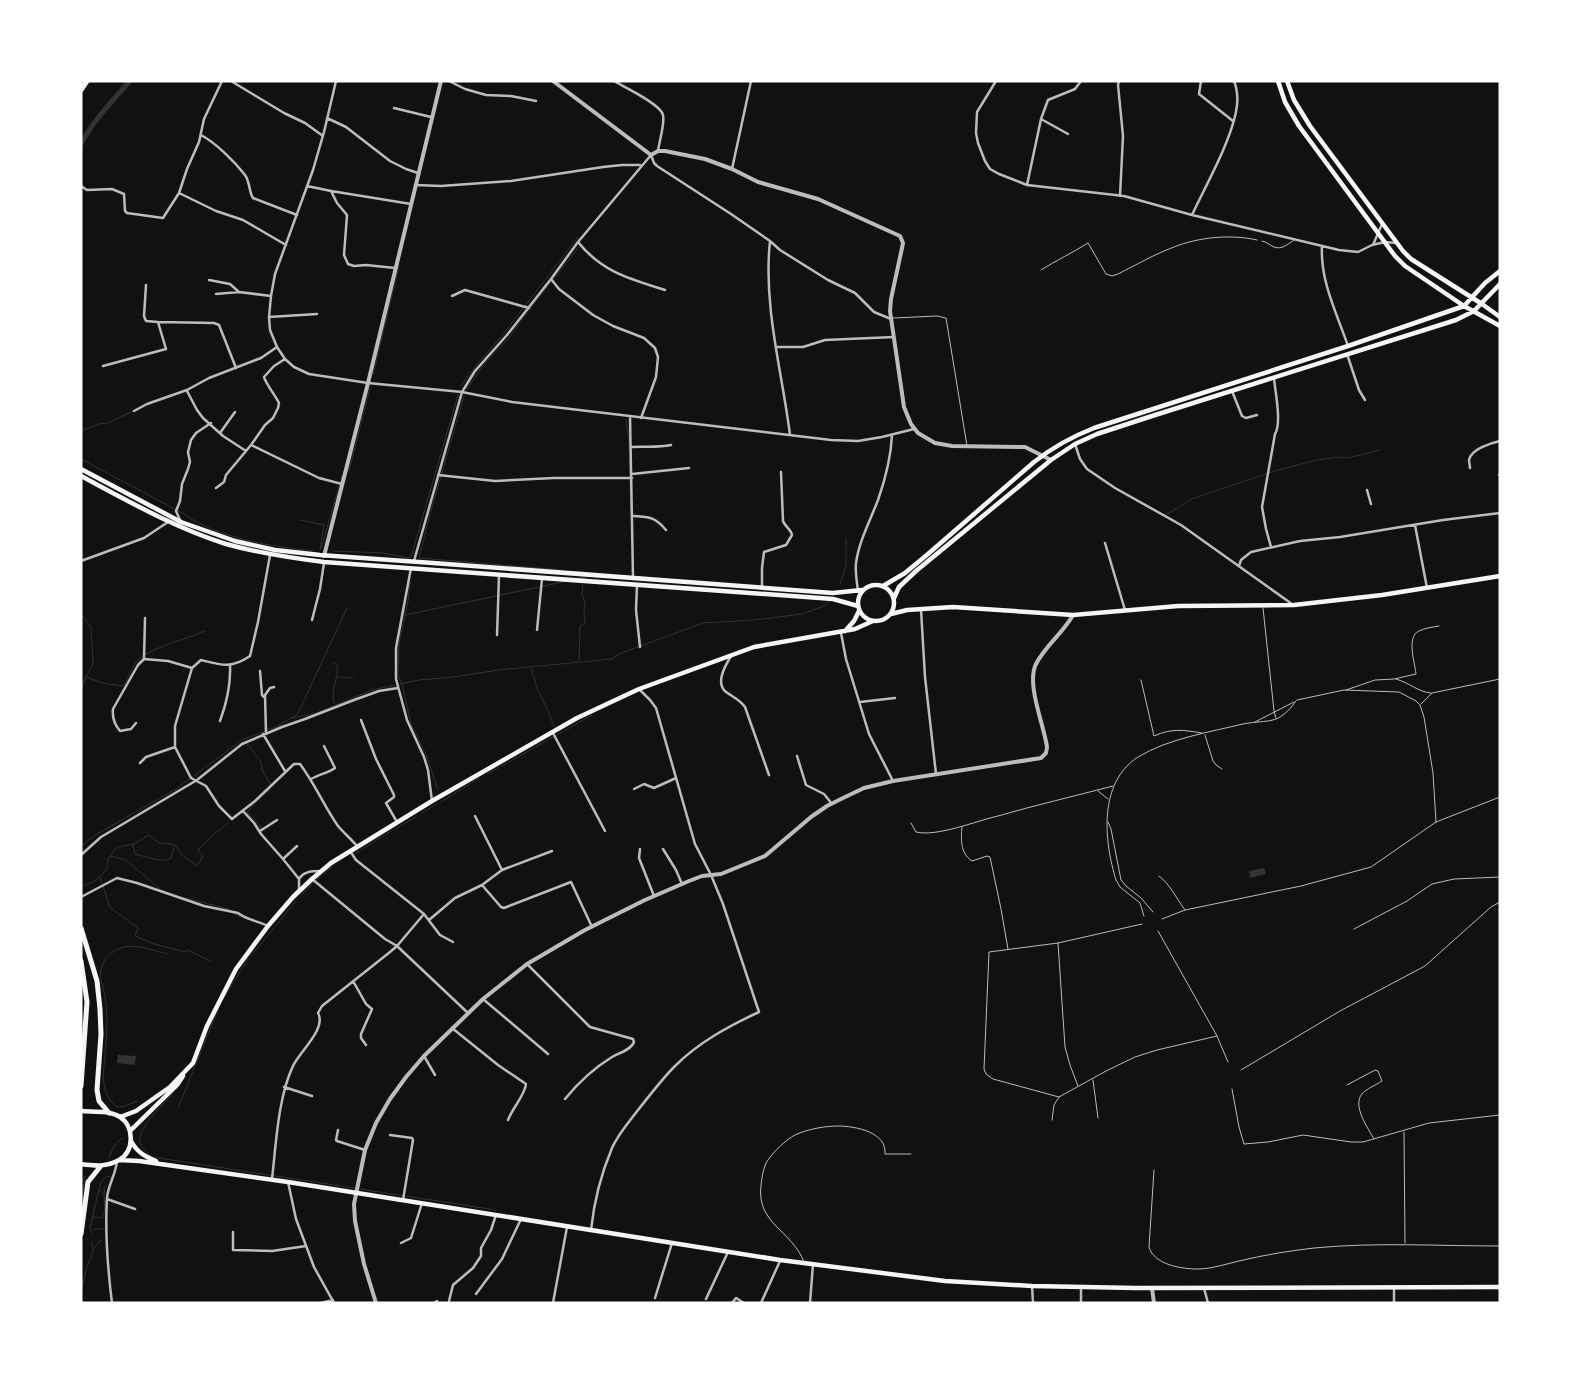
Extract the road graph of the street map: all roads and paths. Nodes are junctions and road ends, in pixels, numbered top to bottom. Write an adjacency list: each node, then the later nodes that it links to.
1 (87, 81): 17 (highway)
2 (222, 81): 26 (street)
3 (231, 81): 28 (street)
4 (336, 81): 21 (street)
5 (441, 81): 20 (street)
6 (450, 81): 18 (street)
7 (553, 81): 30 (street)
8 (614, 81): 29 (street)
9 (751, 81): 32 (street)
10 (996, 81): 35 (street)
11 (1082, 81): 22 (street)
12 (1119, 81): 40 (street)
13 (1201, 81): 23 (street)
14 (1234, 81): 23 (street)
15 (1278, 81): 25 (main road)
16 (1287, 81): 24 (main road)
17 (81, 90)
18 (536, 101)
19 (394, 108): 20 (street)
20 (431, 117): 33 (street)
21 (327, 118): 28 (street); 33 (street)
22 (1041, 119): 27 (street); 35 (street)
23 (1233, 121): 43 (street)
24 (1310, 126): 25 (main road); 44 (main road)
25 (1303, 132): 45 (main road)
26 (201, 134): 39 (street); 42 (street)
27 (1068, 134)
28 (323, 136): 37 (street)
29 (658, 151): 30 (street); 32 (street)
30 (651, 155): 31 (street); 48 (street)
31 (641, 165): 34 (street); 50 (street)
32 (732, 169): 76 (street)
33 (418, 173): 34 (street)
34 (415, 185): 41 (street)
35 (1027, 185): 40 (street)
36 (81, 186): 39 (street)
37 (307, 186): 38 (street); 42 (street)
38 (331, 192): 41 (street); 56 (street)
39 (179, 193): 53 (street)
40 (1120, 196): 43 (street)
41 (411, 204): 56 (street)
42 (297, 214): 53 (street)
43 (1192, 215): 47 (street)
44 (1382, 222): 45 (street); 52 (main road)
45 (1378, 233): 51 (main road); 54 (street)
46 (1258, 240): 57 (lane)
47 (1295, 240): 49 (lane); 55 (street)
48 (770, 241): 76 (street); 82 (street)
49 (1262, 241)
50 (578, 242): 59 (street); 63 (street)
51 (1385, 242): 52 (street); 54 (street); 70 (main road)
52 (1397, 243): 68 (main road)
53 (286, 245): 66 (street)
54 (1373, 245): 55 (street)
55 (1322, 246): 80 (street)
56 (395, 268): 88 (street)
57 (1042, 270)
58 (1500, 271): 68 (main road)
59 (551, 279): 71 (street); 97 (street)
60 (209, 280): 64 (street)
61 (1500, 284): 69 (main road)
62 (146, 285): 77 (street)
63 (665, 290)
64 (239, 292): 65 (street); 66 (street)
65 (216, 294)
66 (271, 296): 74 (street)
67 (452, 296): 71 (street)
68 (1471, 297): 69 (main road); 70 (main road)
69 (1482, 304): 72 (main road); 75 (main road)
70 (1464, 306): 72 (main road); 80 (main road)
71 (529, 308): 91 (street)
72 (1474, 311): 78 (main road); 83 (main road)
73 (317, 314): 74 (street)
74 (269, 317): 81 (street)
75 (1500, 317)
76 (891, 319): 79 (street); 108 (lane)
77 (158, 322): 85 (street); 86 (street)
78 (1500, 326)
79 (894, 336): 82 (street); 99 (street)
80 (1348, 346): 110 (main road)
81 (277, 347): 84 (street); 86 (street)
82 (776, 347): 101 (street)
83 (1347, 354): 87 (main road); 92 (street)
84 (286, 359): 88 (street); 105 (street)
85 (103, 366)
86 (236, 368): 89 (street)
87 (1274, 378): 90 (main road); 131 (street)
88 (368, 383): 91 (street); 120 (street)
89 (187, 390): 93 (street); 98 (street)
90 (1232, 391): 95 (street); 104 (main road)
91 (462, 392): 96 (street); 117 (street)
92 (1365, 400)
93 (134, 411)
94 (235, 412): 100 (street)
95 (1257, 415)
96 (630, 416): 97 (street); 107 (street)
97 (641, 418): 101 (street)
98 (211, 423): 100 (street); 127 (street)
99 (915, 429): 102 (street); 108 (street)
100 (220, 433): 109 (street)
101 (790, 435): 102 (street)
102 (892, 435): 146 (street)
103 (1500, 441): 113 (street)
104 (1075, 444): 111 (main road); 136 (street)
105 (251, 445): 109 (street); 120 (street)
106 (671, 445): 107 (street)
107 (631, 447): 116 (street)
108 (967, 447): 110 (street)
109 (246, 451): 121 (street)
110 (1042, 456): 111 (street); 143 (main road)
111 (1051, 460): 147 (main road)
112 (689, 468): 116 (street)
113 (1470, 468)
114 (81, 469): 127 (main road)
115 (781, 472): 144 (street)
116 (632, 474): 119 (street)
117 (438, 475): 119 (street); 135 (street)
118 (81, 476): 126 (main road)
119 (632, 478): 125 (street)
120 (342, 484): 133 (street)
121 (216, 488)
122 (1367, 490): 123 (street)
123 (1371, 504)
124 (1500, 513): 128 (street)
125 (633, 516): 129 (street); 141 (street)
126 (170, 521): 132 (main road); 134 (street)
127 (181, 522): 133 (main road)
128 (1415, 525): 131 (street); 145 (street)
129 (666, 530)
130 (1105, 543): 153 (street)
131 (1271, 547): 136 (street)
132 (270, 554): 133 (main road); 167 (street)
133 (324, 559): 135 (main road); 137 (main road); 158 (street)
134 (81, 561)
135 (414, 562): 141 (main road)
136 (1239, 566): 149 (street)
137 (411, 568): 138 (main road); 174 (street)
138 (500, 574): 140 (main road); 163 (street)
139 (1500, 576): 145 (main road)
140 (542, 577): 142 (main road); 161 (street)
141 (634, 579): 144 (main road)
142 (637, 585): 150 (main road); 164 (street)
143 (883, 586): 146 (main road); 147 (main road)
144 (762, 588): 146 (main road)
145 (1427, 588): 149 (main road)
146 (860, 591): 150 (main road)
147 (894, 601): 152 (main road); 155 (main road)
148 (1263, 605): 149 (main road); 153 (main road); 183 (lane)
149 (1294, 605)
150 (858, 606): 154 (main road)
151 (921, 609): 152 (main road); 156 (main road); 198 (street)
152 (907, 610): 155 (main road)
153 (1125, 610): 156 (main road)
154 (860, 611): 159 (main road); 162 (main road)
155 (891, 614): 159 (main road)
156 (1073, 615): 198 (street)
157 (145, 618): 166 (street)
158 (312, 620)
159 (873, 621): 162 (main road)
160 (1439, 626): 170 (lane)
161 (537, 630)
162 (842, 632): 165 (main road); 181 (street)
163 (497, 635)
164 (640, 647)
165 (731, 654): 175 (main road); 199 (street)
166 (144, 658): 168 (street); 188 (street)
167 (230, 665): 168 (street); 186 (street)
168 (192, 668): 193 (street)
169 (260, 671): 178 (street)
170 (1394, 679): 176 (lane); 177 (lane)
171 (1500, 679): 177 (lane)
172 (1141, 680): 191 (lane)
173 (274, 687): 178 (street)
174 (398, 687): 190 (street); 209 (street)
175 (639, 690): 189 (main road); 200 (street)
176 (1344, 690): 180 (lane); 182 (lane)
177 (1432, 693): 182 (lane)
178 (266, 698): 190 (street)
179 (894, 698): 181 (street)
180 (1296, 701): 183 (lane); 184 (lane)
181 (860, 702): 203 (street)
182 (1420, 705): 216 (lane)
183 (1274, 711): 184 (lane); 187 (lane)
184 (1276, 719): 187 (lane)
185 (361, 720): 215 (street)
186 (220, 721)
187 (1255, 722): 191 (lane)
188 (136, 723)
189 (552, 732): 209 (main road); 220 (street)
190 (265, 734): 197 (street); 201 (street)
191 (1205, 734): 196 (lane); 204 (lane)
192 (324, 746): 202 (street)
193 (175, 747): 195 (street); 201 (street)
194 (797, 756): 210 (street)
195 (140, 763)
196 (1222, 769)
197 (285, 771): 202 (street); 211 (street)
198 (936, 774): 203 (street)
199 (769, 775)
200 (676, 778): 205 (street); 231 (street)
201 (193, 779): 211 (street); 227 (street)
202 (312, 779): 222 (street)
203 (893, 781): 210 (street)
204 (1115, 785): 206 (lane); 208 (lane)
205 (634, 789)
206 (1097, 790): 208 (lane); 218 (lane)
207 (1500, 797): 216 (lane)
208 (1109, 800): 214 (lane)
209 (432, 801): 215 (main road)
210 (832, 804): 231 (street)
211 (243, 812): 219 (street)
212 (475, 816): 229 (street)
213 (277, 820): 219 (street)
214 (1107, 821): 243 (lane); 245 (lane)
215 (397, 822): 222 (main road)
216 (1436, 822): 242 (lane)
217 (910, 823): 218 (lane)
218 (962, 827): 257 (lane)
219 (260, 831): 228 (street)
220 (605, 831)
221 (297, 846): 228 (street)
222 (357, 846): 225 (main road)
223 (640, 849): 239 (street)
224 (663, 849): 237 (street)
225 (350, 851): 230 (main road); 244 (street)
226 (552, 851): 229 (street)
227 (81, 855)
228 (283, 859): 234 (street)
229 (502, 870): 236 (street)
230 (321, 871): 234 (street); 235 (main road)
231 (711, 875): 237 (street); 311 (street)
232 (1159, 876): 242 (lane)
233 (1500, 877): 252 (lane)
234 (299, 879): 238 (street)
235 (312, 879): 238 (main road); 256 (street)
236 (482, 884): 247 (street); 250 (street)
237 (682, 884): 239 (street)
238 (299, 891): 249 (main road)
239 (654, 896): 250 (street)
240 (81, 897): 249 (street)
241 (1500, 902): 269 (lane)
242 (1185, 910): 246 (lane)
243 (1153, 912)
244 (424, 914): 247 (street); 256 (street)
245 (1144, 916)
246 (1162, 919)
247 (428, 920): 254 (street)
248 (1142, 924): 255 (lane)
249 (268, 926): 270 (main road)
250 (592, 926): 259 (street)
251 (81, 928): 282 (highway)
252 (1354, 929)
253 (1158, 931): 264 (lane)
254 (453, 942)
255 (1058, 943): 257 (lane); 275 (lane)
256 (398, 946): 260 (street); 262 (street)
257 (1008, 950): 279 (lane)
258 (81, 961): 274 (highway)
259 (527, 964): 261 (street); 280 (street)
260 (353, 981): 265 (street); 276 (street)
261 (483, 999): 262 (street); 266 (street)
262 (468, 1013): 263 (street)
263 (452, 1028): 267 (street); 286 (street)
264 (1217, 1036): 268 (lane); 272 (lane)
265 (366, 1045)
266 (548, 1054)
267 (424, 1056): 271 (street); 294 (street)
268 (1228, 1062)
269 (1241, 1070)
270 (184, 1072): 284 (main road); 290 (main road)
271 (435, 1075)
272 (1092, 1079): 275 (lane); 285 (lane)
273 (1347, 1085): 292 (lane)
274 (81, 1086)
275 (1078, 1086): 279 (lane)
276 (284, 1087): 278 (street); 301 (street)
277 (1232, 1088): 292 (lane)
278 (312, 1096)
279 (1059, 1097): 287 (lane)
280 (565, 1099)
281 (81, 1110): 282 (main road)
282 (110, 1113): 284 (main road)
283 (1500, 1115): 289 (lane)
284 (120, 1117): 290 (main road)
285 (1098, 1118)
286 (508, 1120)
287 (1052, 1120)
288 (338, 1130): 294 (street)
289 (1404, 1130): 292 (lane); 316 (lane)
290 (130, 1131): 293 (main road)
291 (390, 1134): 305 (street)
292 (1374, 1140)
293 (131, 1141): 296 (main road); 298 (main road)
294 (365, 1150): 303 (street)
295 (911, 1154): 321 (lane)
296 (118, 1161): 298 (main road); 299 (main road); 304 (street)
297 (81, 1164): 299 (main road)
298 (162, 1164): 301 (main road)
299 (100, 1166): 313 (highway)
300 (1154, 1170): 316 (lane)
301 (272, 1180): 302 (main road)
302 (288, 1182): 303 (main road); 317 (street)
303 (356, 1193): 305 (main road); 336 (street)
304 (107, 1199): 307 (street); 334 (street)
305 (403, 1200): 306 (main road)
306 (422, 1203): 308 (main road); 314 (street)
307 (135, 1209)
308 (496, 1215): 309 (main road); 332 (street)
309 (522, 1219): 310 (main road); 329 (street)
310 (567, 1227): 311 (main road); 337 (street)
311 (591, 1231): 315 (main road)
312 (232, 1232): 317 (street)
313 (81, 1234)
314 (401, 1243)
315 (672, 1243): 319 (main road); 330 (street)
316 (1405, 1244): 318 (lane)
317 (306, 1246): 333 (street)
318 (1500, 1246)
319 (728, 1252): 320 (main road); 331 (street)
320 (780, 1260): 321 (main road); 340 (street)
321 (804, 1263): 322 (main road)
322 (813, 1264): 323 (main road); 341 (street)
323 (1032, 1286): 324 (main road); 342 (street)
324 (1081, 1287): 327 (main road); 343 (street)
325 (1394, 1287): 326 (main road); 328 (main road); 346 (street)
326 (1500, 1287)
327 (1152, 1288): 328 (main road); 344 (street)
328 (1204, 1288): 345 (street)
329 (476, 1294)
330 (655, 1298)
331 (706, 1299)
332 (449, 1301)
333 (334, 1302): 335 (street)
334 (112, 1303)
335 (321, 1303)
336 (376, 1303)
337 (553, 1303)
338 (732, 1303): 339 (street)
339 (744, 1303)
340 (761, 1303)
341 (810, 1303)
342 (1033, 1303)
343 (1081, 1303)
344 (1154, 1303)
345 (1208, 1303)
346 (1394, 1303)

